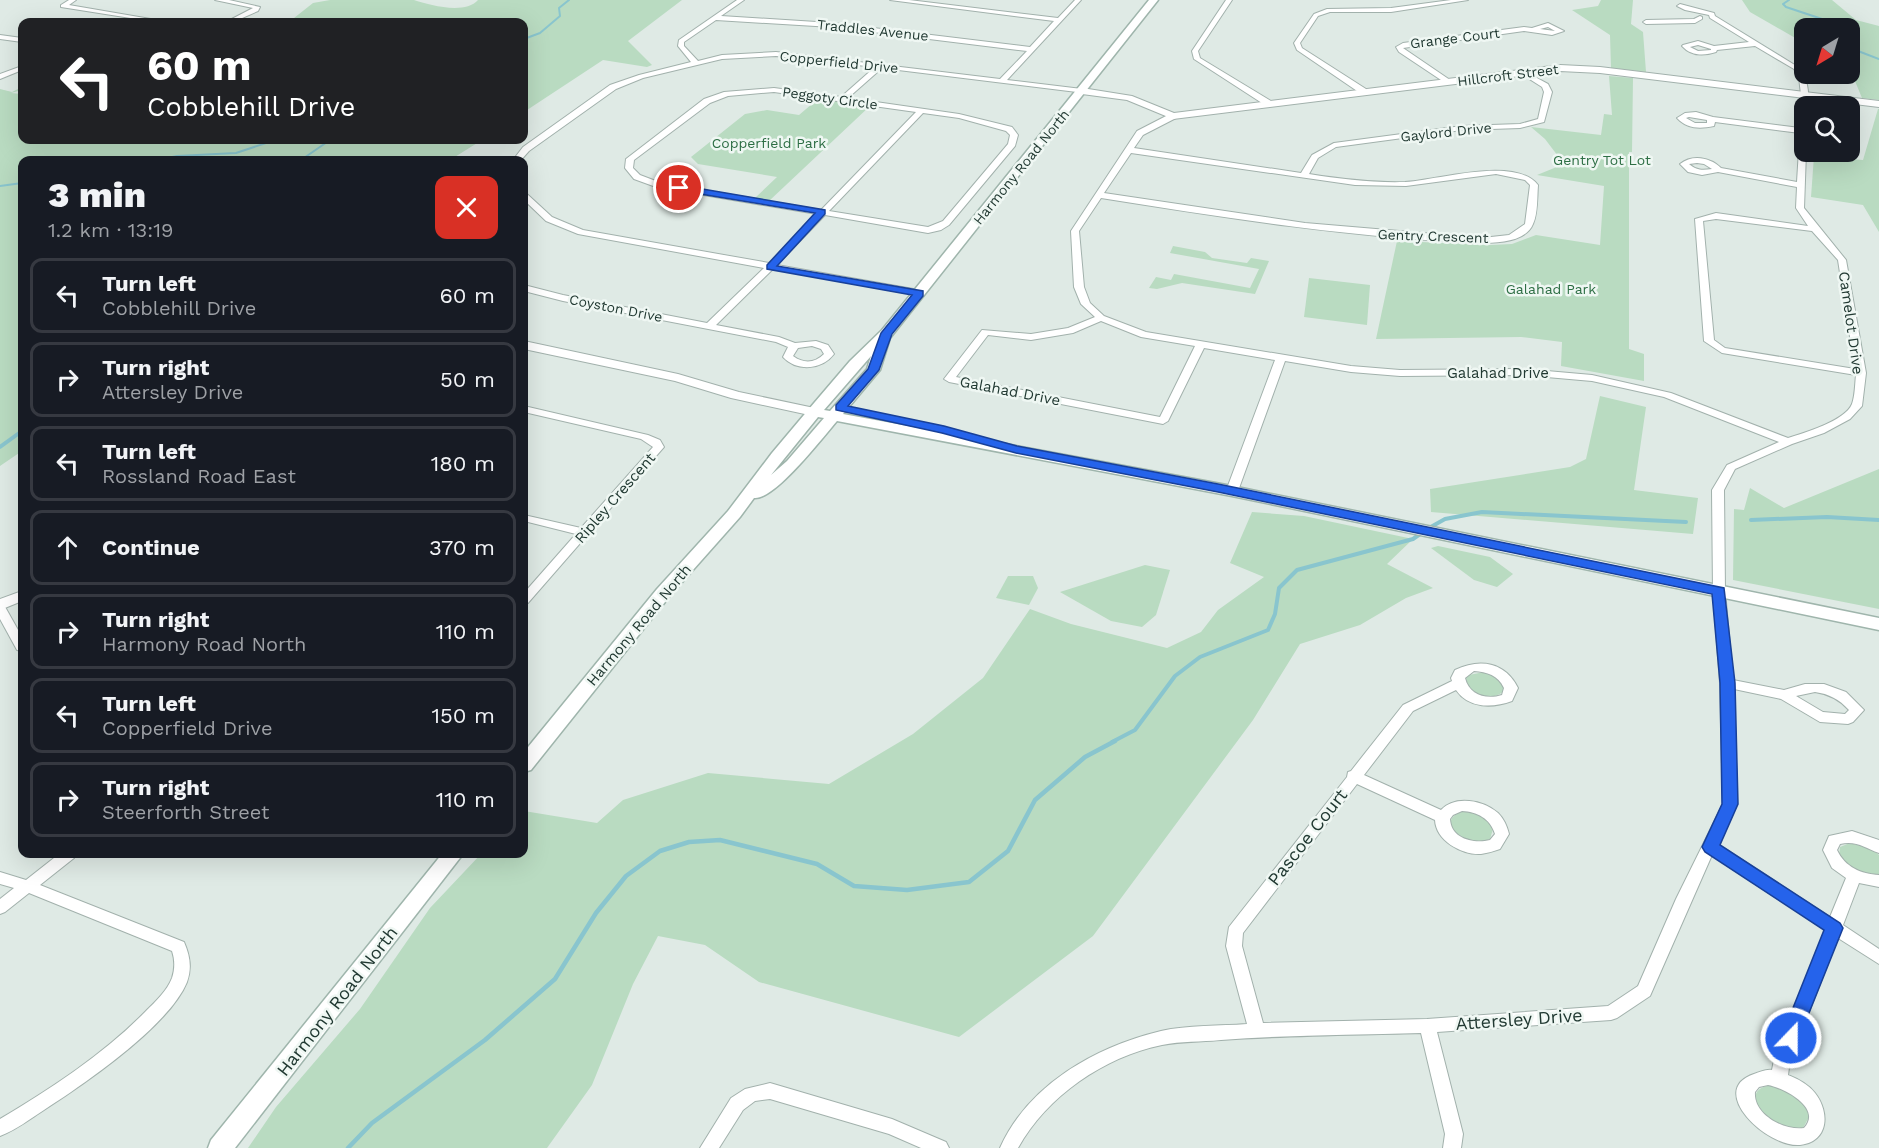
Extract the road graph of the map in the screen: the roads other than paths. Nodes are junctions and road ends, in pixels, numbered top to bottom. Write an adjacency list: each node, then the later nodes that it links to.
1 (73, 0): 12 (street)
2 (219, 0): 13 (street)
3 (741, 0): 14 (street)
4 (893, 0): 16 (street)
5 (1078, 0): 16 (street)
6 (1154, 0): 32 (main road, Harmony Road North)
7 (1229, 0): 36 (street)
8 (1465, 0): 33 (street)
9 (1680, 3): 10 (street); 17 (street)
10 (1688, 11): 11 (street); 15 (street)
11 (1712, 17): 15 (street); 22 (street)
12 (140, 18)
13 (239, 18)
14 (714, 18): 24 (street, Traddles Avenue); 25 (street)
15 (1700, 18): 17 (street)
16 (1060, 20): 24 (street)
17 (1677, 21): 18 (street)
18 (1646, 22)
19 (1535, 29): 31 (street, Grange Court)
20 (0, 37): 21 (street)
21 (18, 39)
22 (1754, 44): 23 (street); 34 (street)
23 (1714, 48)
24 (1031, 49): 30 (street)
25 (695, 62): 26 (street, Copperfield Drive); 43 (street, Copperfield Drive)
26 (880, 66): 30 (street, Copperfield Drive); 35 (street)
27 (18, 70): 29 (street)
28 (1522, 72): 31 (street, Hillcroft Street); 34 (street, Hillcroft Street); 46 (street, Gaylord Drive)
29 (0, 77)
30 (1003, 80): 32 (street, Copperfield Drive)
31 (1448, 82): 33 (street, Hillcroft Street)
32 (1082, 91): 39 (street); 54 (main road, Harmony Road North)
33 (1363, 91): 36 (street, Hillcroft Street)
34 (1805, 95): 37 (street, Hillcroft Street)
35 (843, 99): 38 (street, Peggoty Circle); 50 (street, Peggoty Circle)
36 (1268, 103): 39 (street, Hillcroft Street)
37 (1879, 104)
38 (921, 111): 50 (street); 50 (street, Peggoty Circle)
39 (1173, 116): 42 (street, Galahad Drive)
40 (1711, 119): 41 (street)
41 (1794, 130)
42 (1129, 150): 46 (street, Gentry Crescent); 48 (street, Galahad Drive)
43 (520, 156)
44 (1801, 162): 47 (street, Camelot Drive)
45 (1718, 170): 47 (street)
46 (1304, 176): 48 (street, Gentry Crescent)
47 (1800, 185): 51 (street, Camelot Drive)
48 (1099, 195): 55 (street, Galahad Drive)
49 (528, 200): 52 (street)
50 (822, 212): 52 (street)
51 (1815, 229): 62 (street, Camelot Drive); 62 (street)
52 (770, 267): 54 (street); 56 (street)
53 (528, 289): 56 (street, Coyston Drive)
54 (919, 294): 57 (main road, Harmony Road North)
55 (1101, 318): 60 (street, Galahad Drive); 60 (street, Galahad Drive)
56 (709, 326): 59 (street, Coyston Drive)
57 (887, 333): 63 (main road, Harmony Road North); 65 (main road, Harmony Road North)
58 (528, 346): 63 (street)
59 (794, 346)
60 (1200, 346): 61 (street, Galahad Drive)
61 (1281, 358): 66 (street, Galahad Drive); 67 (street)
62 (1861, 373): 66 (street, Camelot Drive)
63 (818, 408): 65 (main road); 68 (main road, Harmony Road North)
64 (528, 411): 70 (street, Ripley Crescent)
65 (837, 412): 67 (main road); 68 (main road, Harmony Road North)
66 (1788, 442): 71 (street, Camelot Drive)
67 (1232, 491): 71 (main road)
68 (734, 514): 80 (main road, Harmony Road North)
69 (528, 519): 70 (street)
70 (585, 532): 72 (street, Ripley Crescent)
71 (1719, 591): 75 (main road); 77 (street, Attersley Drive)
72 (528, 596)
73 (18, 598): 74 (street)
74 (0, 606): 76 (street)
75 (1879, 624)
76 (18, 640)
77 (1727, 683): 79 (street); 83 (street, Attersley Drive)
78 (1458, 684): 81 (street, Pascoe Court)
79 (1785, 695)
80 (528, 760)
81 (1353, 776): 82 (street); 95 (street, Pascoe Court)
82 (1442, 817)
83 (1711, 847): 92 (street); 94 (street, Attersley Drive)
84 (1879, 847): 87 (street)
85 (64, 858): 90 (street)
86 (450, 858): 98 (main road, Harmony Road North)
87 (1854, 876): 89 (street); 92 (street)
88 (0, 878): 90 (street)
89 (1879, 881)
90 (27, 886): 91 (street); 97 (street)
91 (0, 908)
92 (1834, 928): 93 (street); 96 (street)
93 (1879, 957)
94 (1427, 1026): 95 (street, Attersley Drive); 102 (street)
95 (1257, 1030): 101 (street, Attersley Drive)
96 (1779, 1079)
97 (0, 1128)
98 (220, 1148)
99 (709, 1148): 100 (street)
100 (940, 1148)
101 (1009, 1148)
102 (1452, 1148)

